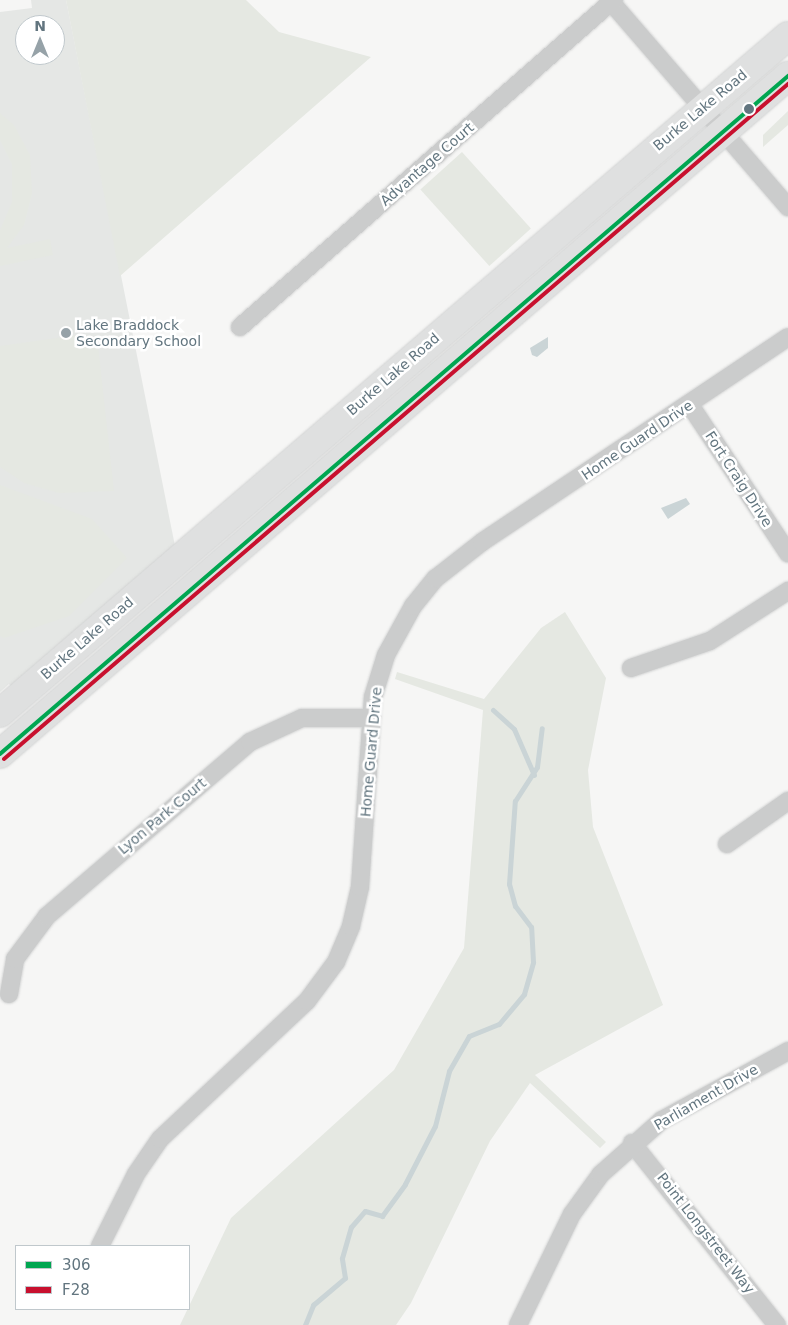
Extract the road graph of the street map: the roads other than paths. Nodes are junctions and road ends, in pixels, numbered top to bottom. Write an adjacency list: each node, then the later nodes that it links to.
1 (613, 1): 4 (street); 7 (street, Advantage Court)
2 (788, 36): 4 (main road, Burke Lake Road)
3 (788, 76): 5 (main road)
4 (703, 108): 5 (street); 13 (main road, Burke Lake Road)
5 (723, 131): 6 (street); 15 (main road)
6 (788, 207)
7 (240, 327)
8 (788, 337): 9 (street, Home Guard Drive)
9 (690, 405): 10 (street, Fort Craig Drive); 14 (street, Home Guard Drive)
10 (788, 553)
11 (788, 591): 12 (street)
12 (631, 668)
13 (0, 713)
14 (371, 718): 18 (street, Lyon Park Court); 21 (street, Home Guard Drive)
15 (0, 754)
16 (788, 801): 17 (street)
17 (727, 844)
18 (9, 994)
19 (788, 1051): 20 (street, Parliament Drive)
20 (632, 1143): 22 (street, Parliament Drive); 23 (street, Point Longstreet Way)
21 (100, 1245)
22 (518, 1325)
23 (777, 1325)

